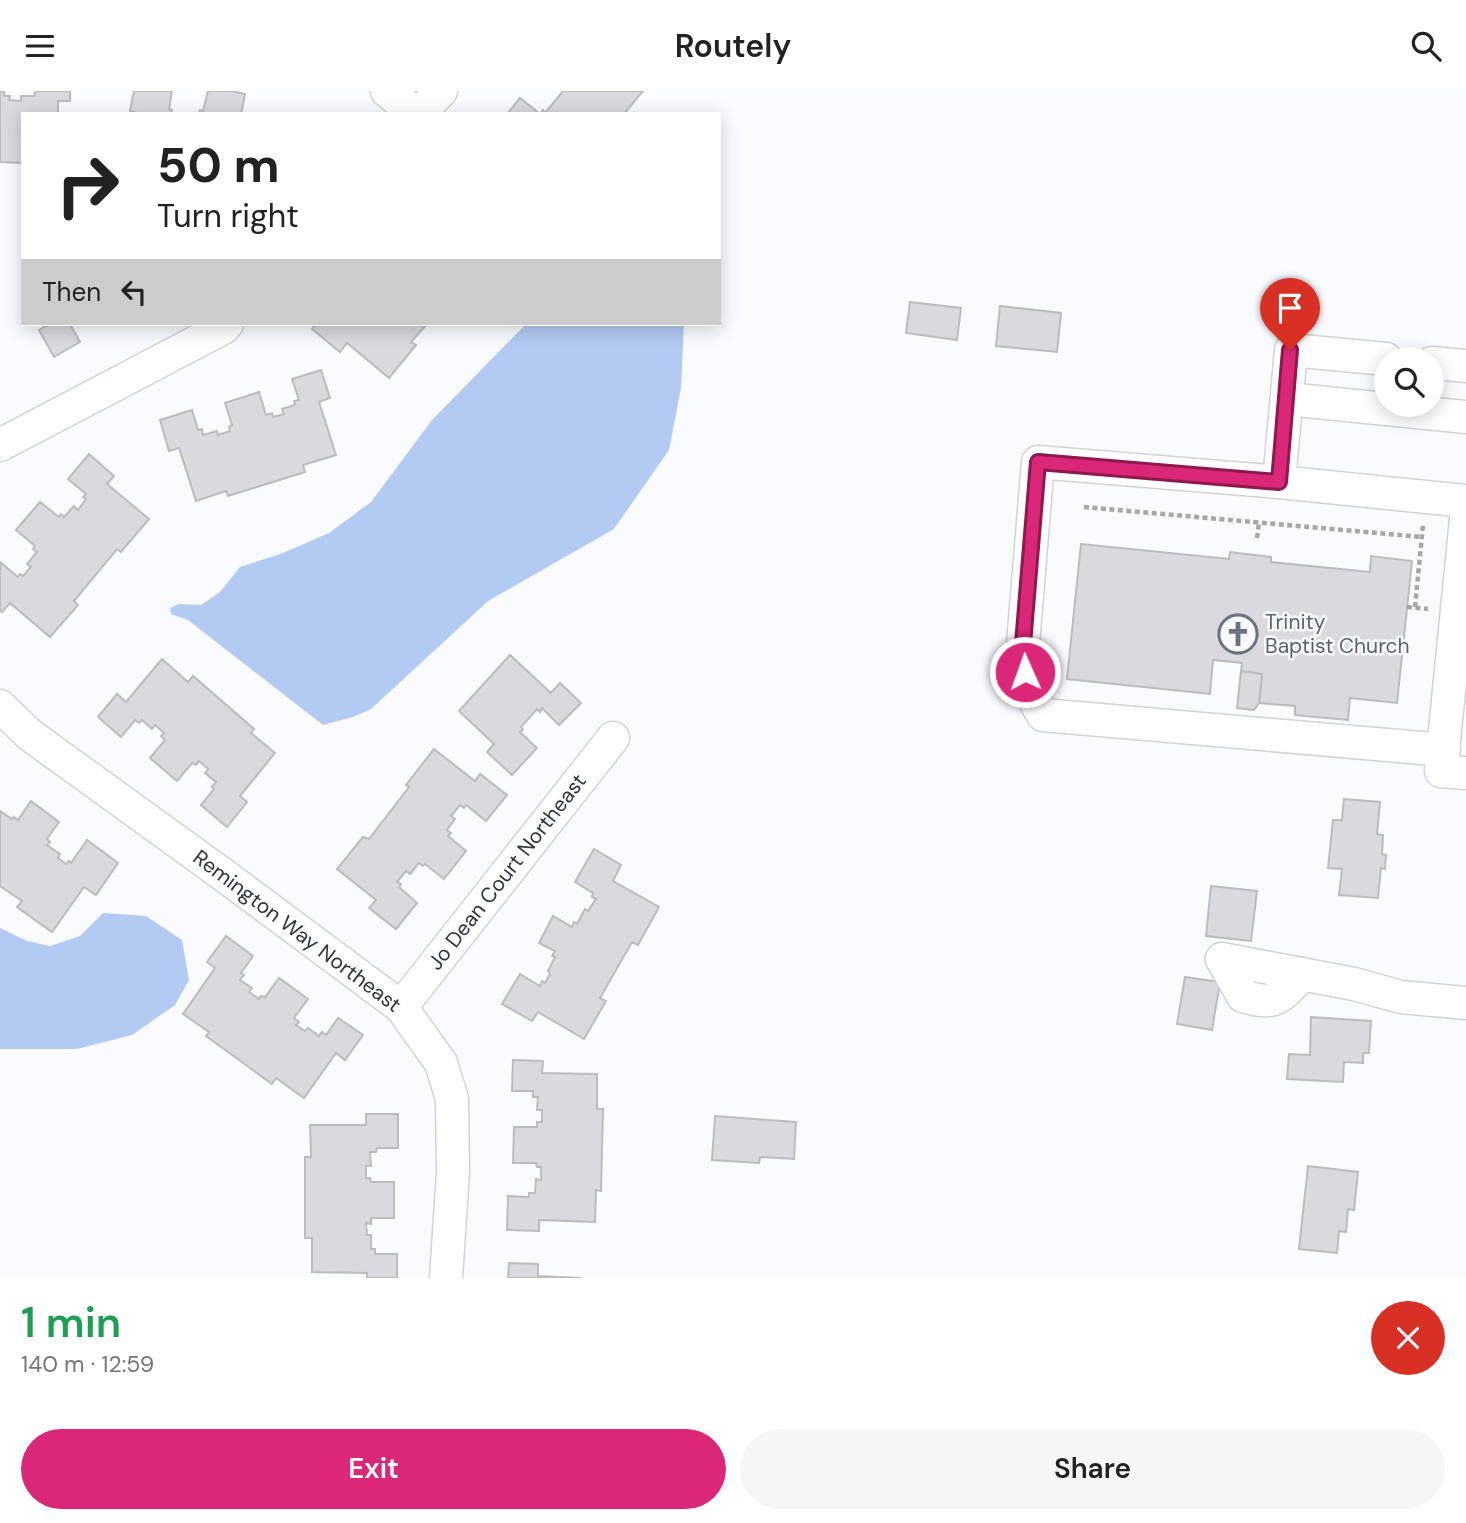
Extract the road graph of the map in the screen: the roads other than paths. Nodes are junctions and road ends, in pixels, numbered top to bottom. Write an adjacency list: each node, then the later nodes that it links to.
1 (387, 91): 3 (street)
2 (441, 91): 4 (street)
3 (414, 112)
4 (419, 112)
5 (225, 326): 11 (street)
6 (1374, 358): 9 (street)
7 (1444, 364): 8 (street)
8 (1466, 366)
9 (1287, 399): 10 (street); 12 (street)
10 (1466, 417)
11 (0, 445)
12 (1279, 482): 13 (street); 17 (street)
13 (1466, 501)
14 (1466, 519): 17 (street)
15 (0, 706): 21 (street, Remington Way Northeast)
16 (613, 738): 21 (street, Jo Dean Court Northeast)
17 (1444, 750): 18 (street)
18 (1466, 773)
19 (1303, 974): 20 (street)
20 (1466, 1003)
21 (401, 1007): 22 (street, Remington Way Northeast)
22 (446, 1278)

